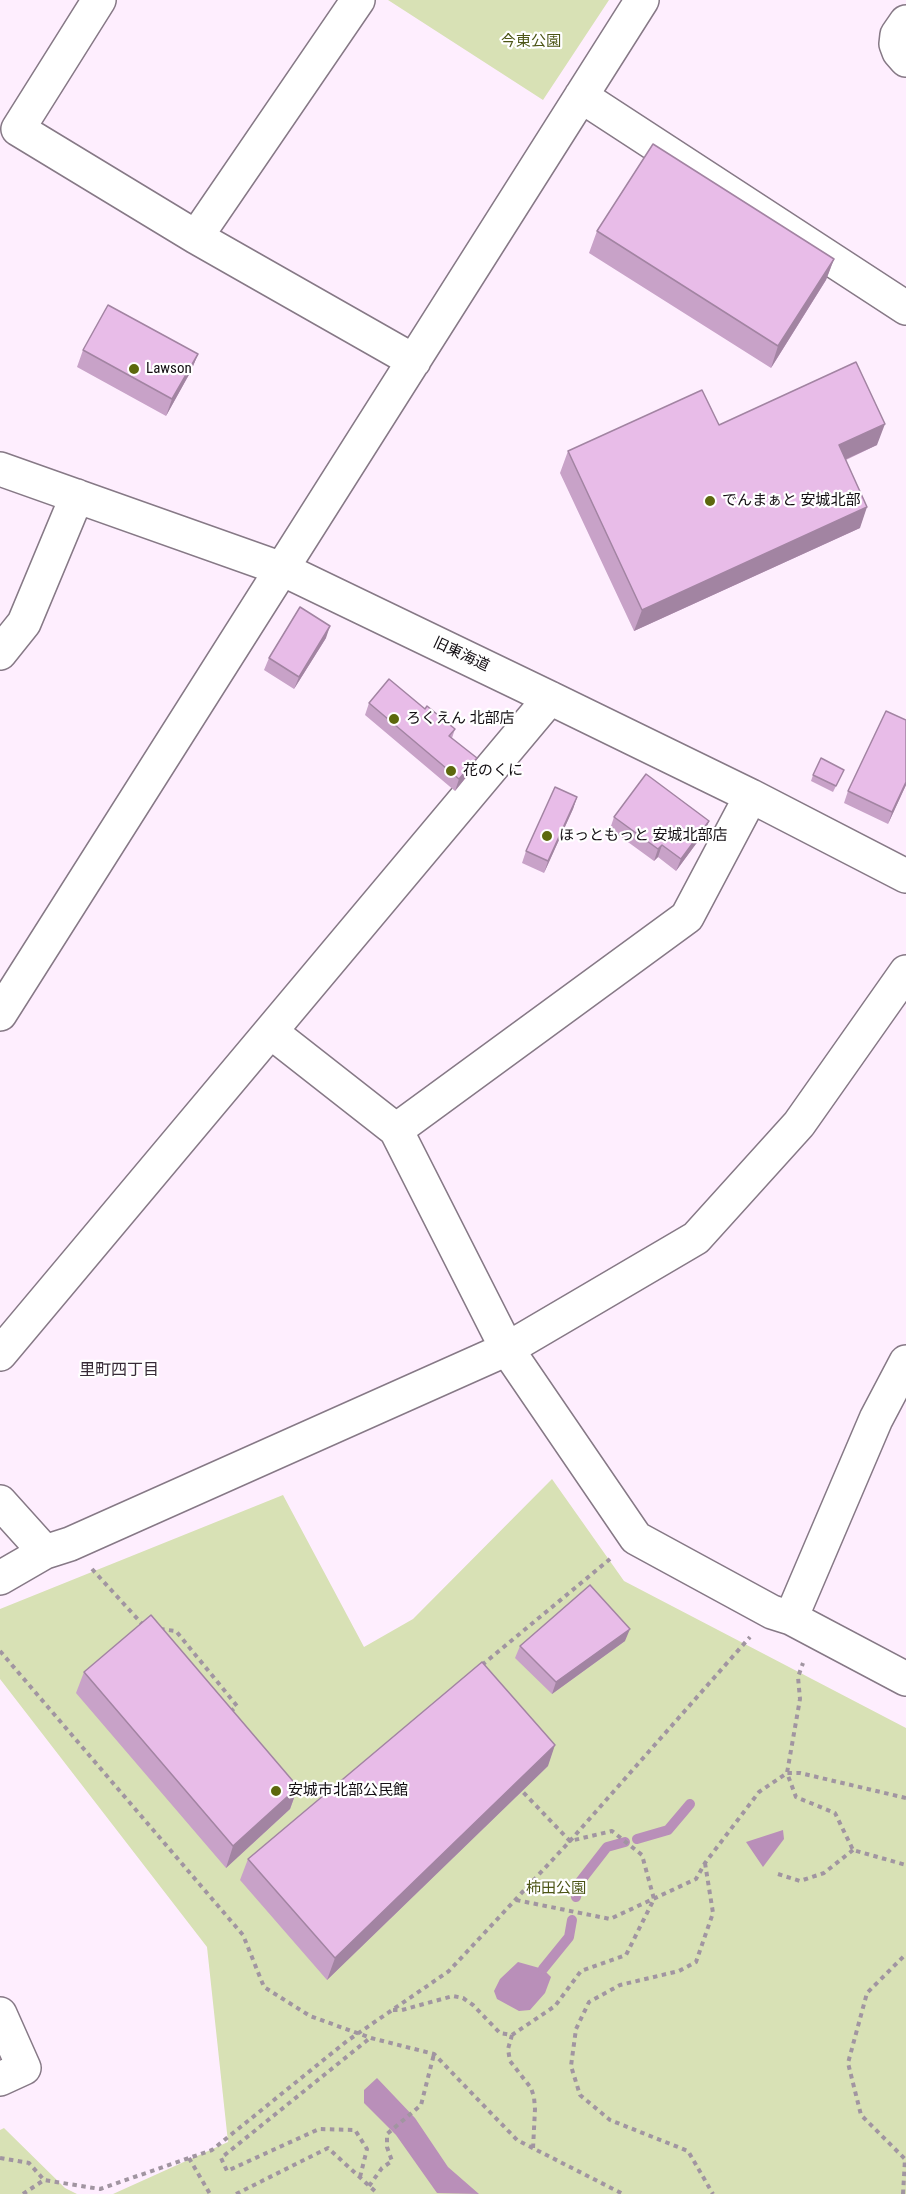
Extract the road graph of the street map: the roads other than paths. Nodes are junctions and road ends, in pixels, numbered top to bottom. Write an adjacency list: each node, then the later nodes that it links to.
1 (99, 0): 7 (street)
2 (358, 0): 7 (street)
3 (642, 0): 6 (street)
4 (906, 22): 5 (street)
5 (906, 60)
6 (581, 96): 8 (street); 9 (street)
7 (196, 237): 9 (street)
8 (906, 308)
9 (414, 361): 12 (street)
10 (0, 469): 11 (street, 旧東海道)
11 (77, 496): 12 (street, 旧東海道); 13 (street)
12 (282, 569): 14 (street, 旧東海道); 18 (street)
13 (0, 653)
14 (550, 698): 15 (street, 旧東海道); 19 (street)
15 (751, 796): 16 (street, 旧東海道); 20 (street)
16 (906, 876)
17 (906, 972): 21 (street)
18 (0, 1014)
19 (271, 1032): 20 (street); 22 (street)
20 (396, 1130): 21 (street)
21 (507, 1348): 25 (street); 27 (street)
22 (0, 1354)
23 (906, 1362): 27 (street)
24 (0, 1502): 25 (street)
25 (57, 1548): 26 (street)
26 (0, 1578)
27 (793, 1620): 28 (street)
28 (906, 1679)
29 (0, 2014): 30 (street)
30 (0, 2079)

